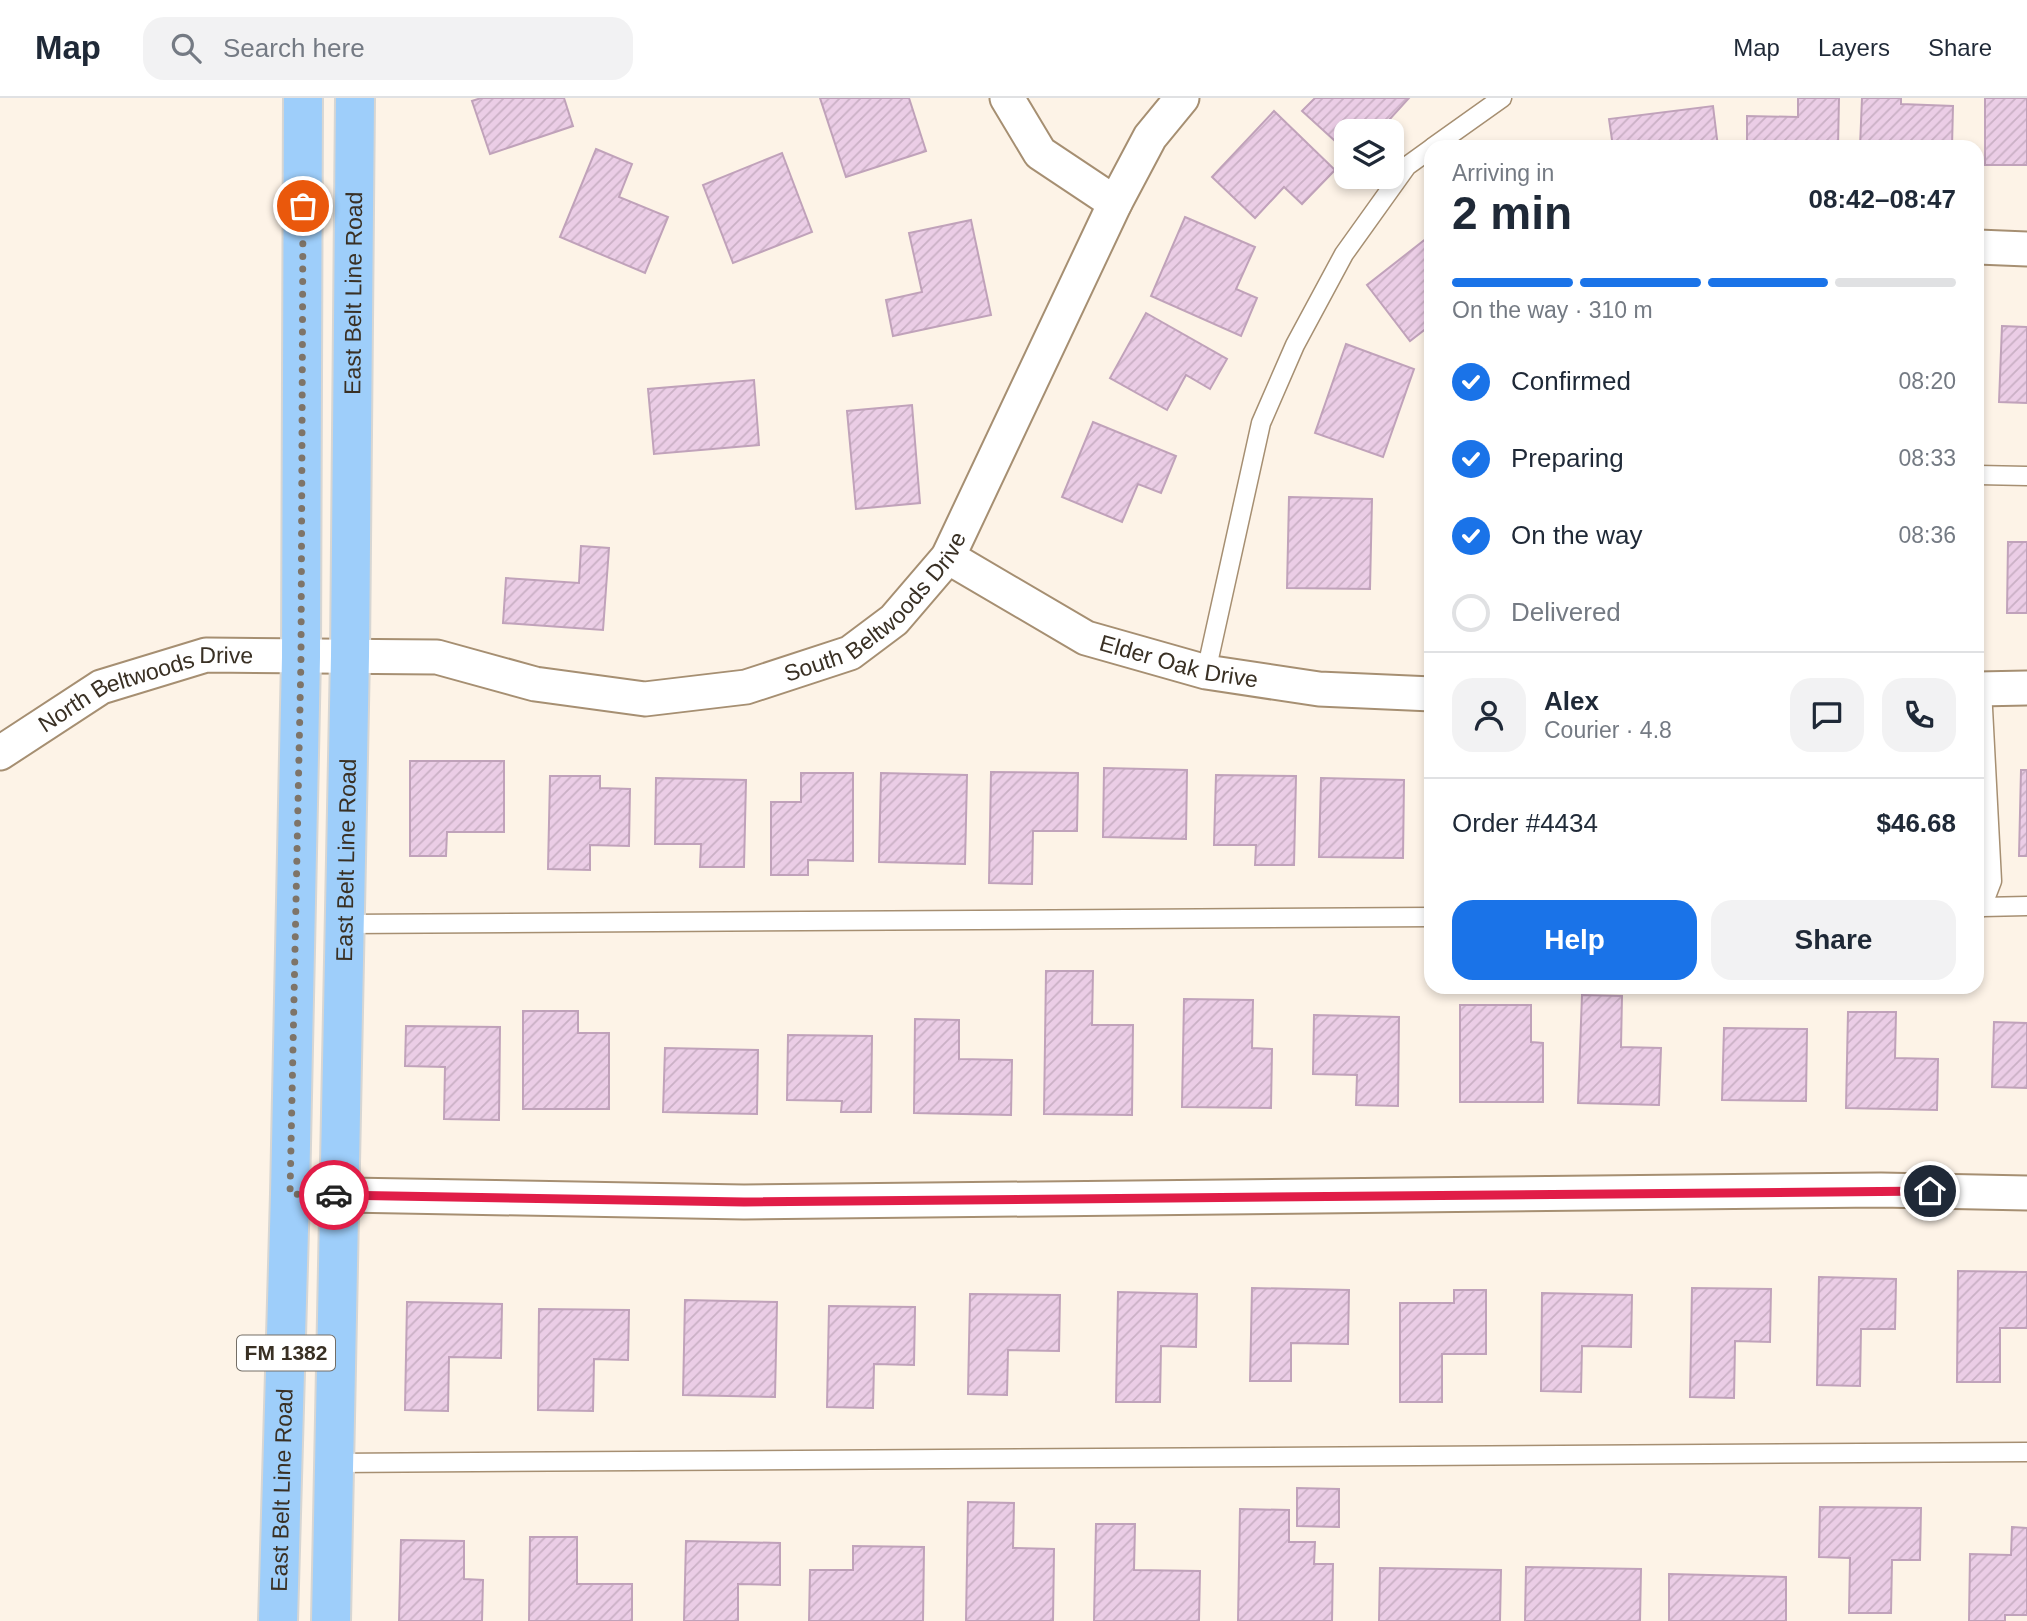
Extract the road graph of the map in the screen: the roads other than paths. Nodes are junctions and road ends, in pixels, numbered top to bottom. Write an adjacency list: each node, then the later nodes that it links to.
1 (303, 98): 15 (main road, East Belt Line Road / FM 1382)
2 (355, 98): 14 (main road, East Belt Line Road / FM 1382)
3 (1007, 98): 8 (street)
4 (1182, 98): 8 (street, South Beltwoods Drive)
5 (1502, 98): 6 (lane)
6 (1443, 140)
7 (1424, 154): 16 (lane)
8 (1115, 203): 13 (street, South Beltwoods Drive)
9 (1984, 247): 10 (street)
10 (2027, 249)
11 (1984, 475): 12 (lane)
12 (2027, 476)
13 (948, 557): 14 (street, South Beltwoods Drive); 16 (street, Elder Oak Drive)
14 (350, 656): 15 (street, South Beltwoods Drive); 26 (main road, East Belt Line Road / FM 1382)
15 (301, 657): 20 (street, North Beltwoods Drive); 28 (main road, East Belt Line Road / FM 1382)
16 (1206, 672): 19 (street, Elder Oak Drive)
17 (2027, 688): 18 (street)
18 (1984, 689)
19 (1424, 694)
20 (0, 753)
21 (1984, 753): 22 (lane)
22 (1984, 898)
23 (2027, 906): 24 (lane)
24 (1984, 907)
25 (1424, 917): 26 (lane)
26 (345, 924): 29 (main road, East Belt Line Road / FM 1382)
27 (2027, 1193): 29 (street)
28 (290, 1194): 29 (street); 32 (main road, East Belt Line Road / FM 1382)
29 (339, 1195): 31 (main road, East Belt Line Road / FM 1382)
30 (2027, 1452): 31 (lane)
31 (334, 1463): 33 (main road, East Belt Line Road / FM 1382)
32 (278, 1621)
33 (331, 1621)

